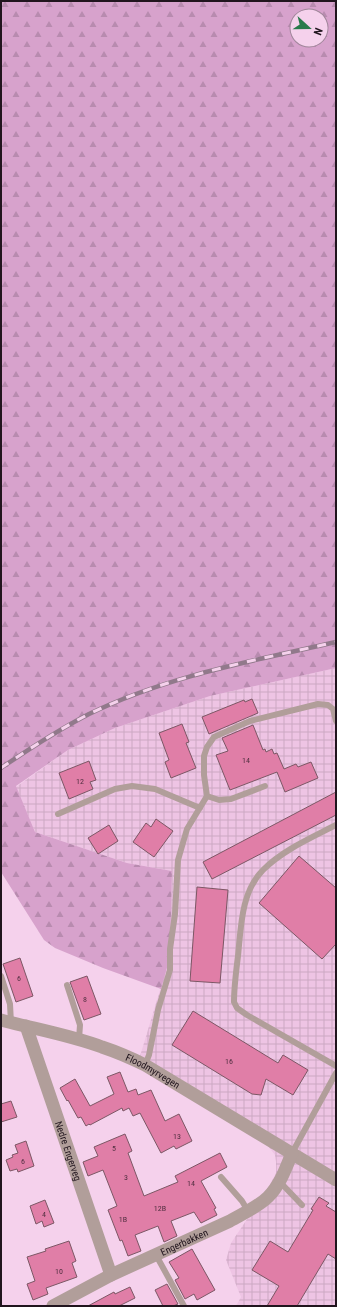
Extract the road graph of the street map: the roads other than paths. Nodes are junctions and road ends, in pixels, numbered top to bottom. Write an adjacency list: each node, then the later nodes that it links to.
1 (336, 721): 3 (lane)
2 (265, 786): 3 (lane)
3 (207, 796): 4 (lane)
4 (200, 808): 5 (lane); 12 (lane)
5 (58, 814)
6 (336, 825): 13 (lane)
7 (1, 976): 9 (lane)
8 (67, 985): 11 (lane)
9 (6, 1021): 10 (street, Floodmyrvegen)
10 (26, 1026): 11 (street, Floodmyrvegen); 22 (street, Nedre Engerveg)
11 (79, 1039): 12 (street, Floodmyrvegen)
12 (145, 1065): 15 (street, Floodmyrvegen)
13 (336, 1066)
14 (336, 1073): 15 (lane)
15 (292, 1153): 17 (street, Floodmyrvegen); 18 (street, Engerbakken)
16 (221, 1178): 20 (lane)
17 (336, 1180)
18 (279, 1181): 19 (lane); 20 (street, Engerbakken)
19 (302, 1205)
20 (248, 1211): 21 (street, Engerbakken)
21 (156, 1255): 22 (street, Engerbakken); 24 (lane)
22 (111, 1275): 23 (street, Engerbakken)
23 (53, 1306)
24 (184, 1306)

